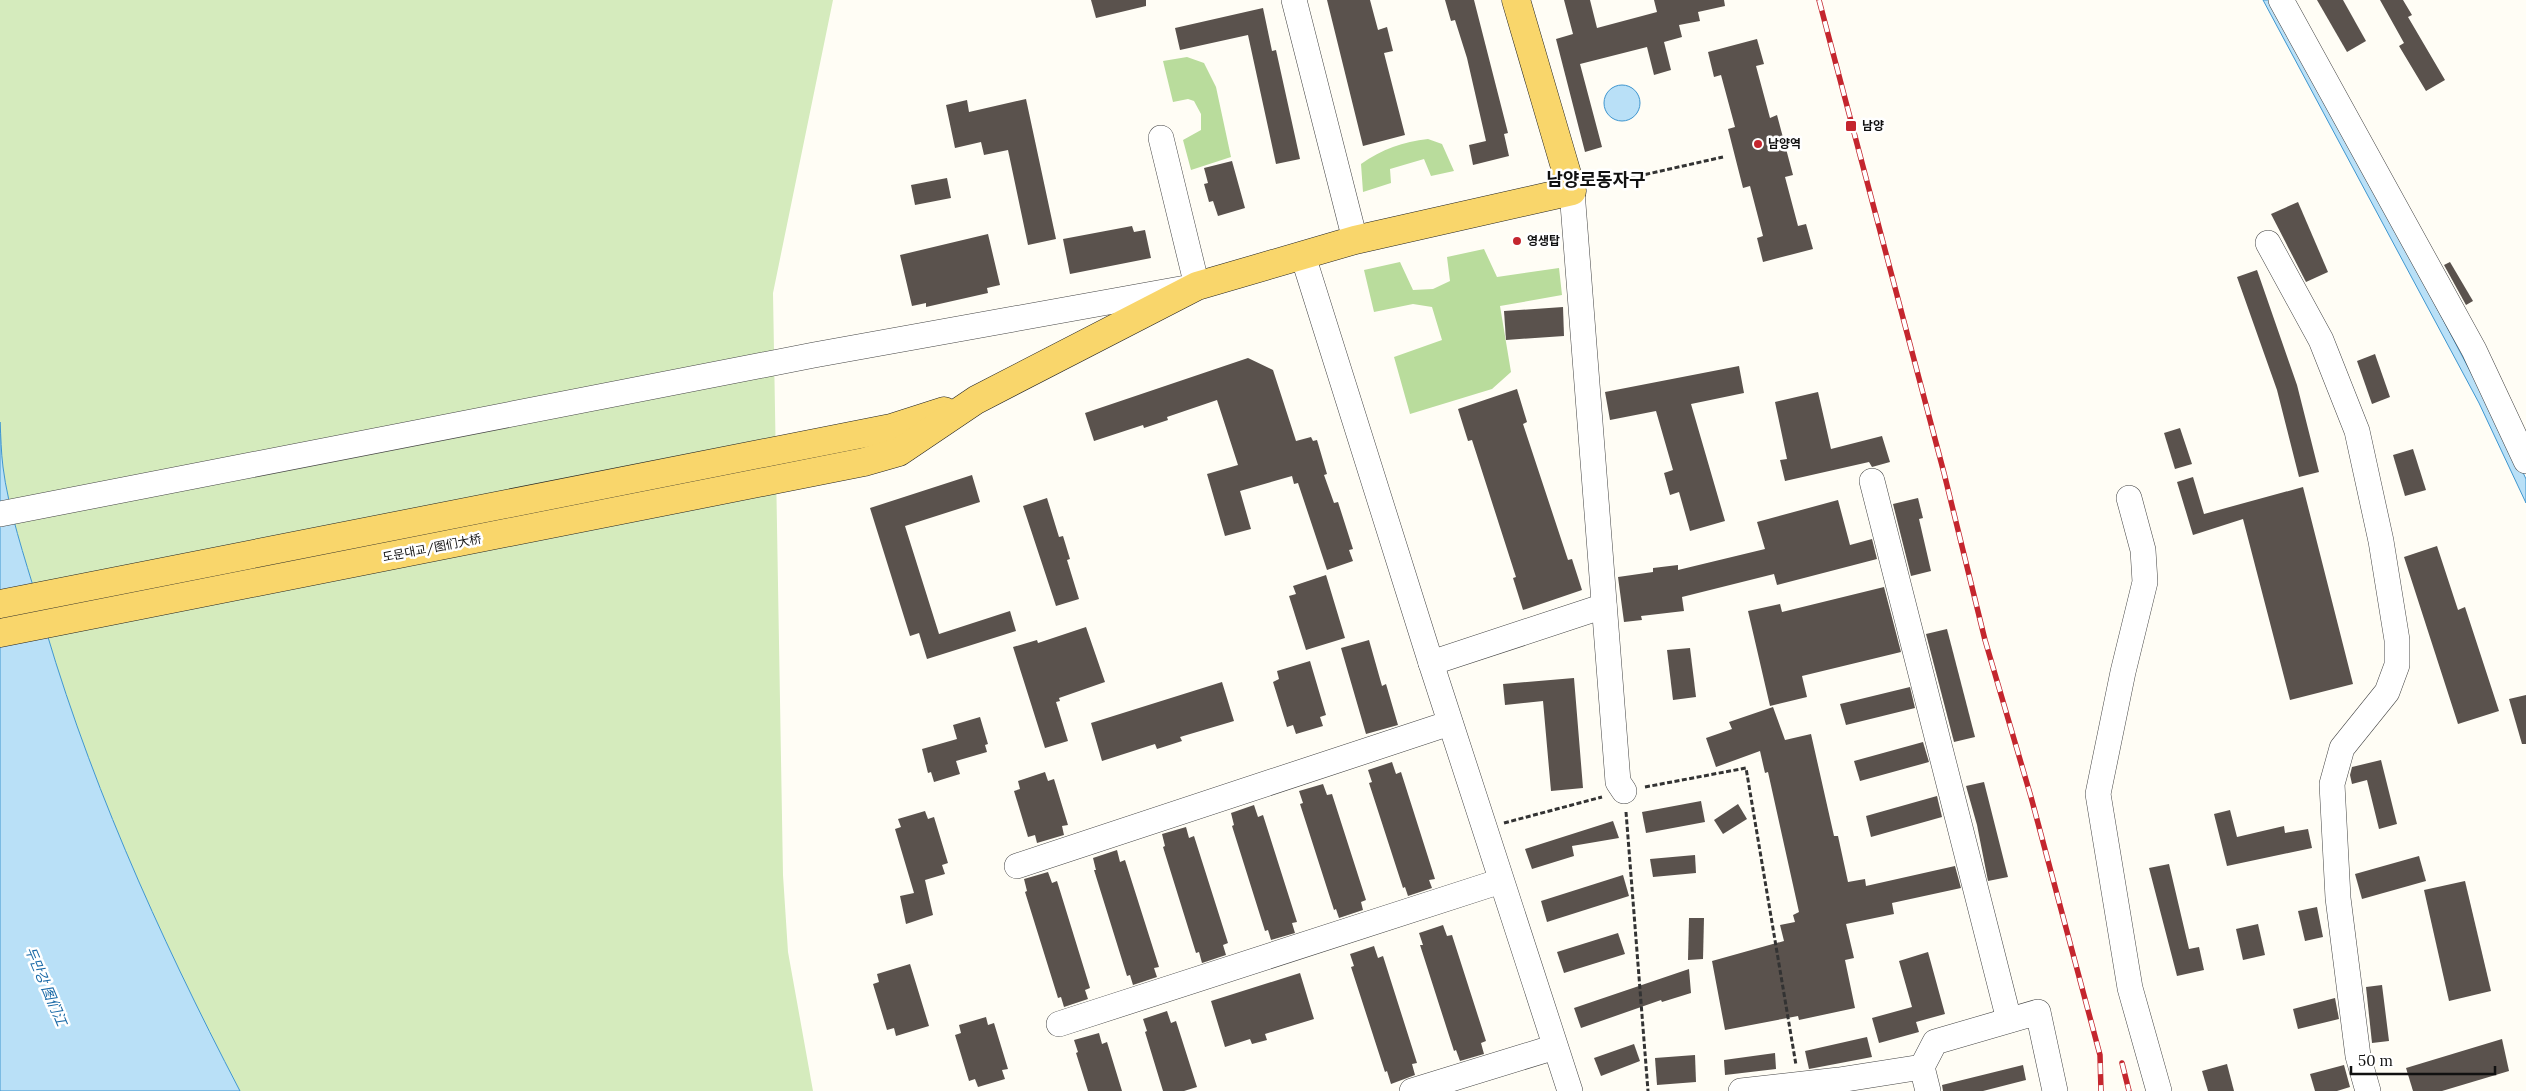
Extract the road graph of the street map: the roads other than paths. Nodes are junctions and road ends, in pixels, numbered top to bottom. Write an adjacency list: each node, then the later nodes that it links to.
1 (1294, 0): 6 (street)
2 (1516, 0): 5 (main road)
3 (2281, 0): 11 (street)
4 (1161, 138): 9 (street)
5 (1572, 191): 6 (main road); 16 (street)
6 (1355, 240): 8 (main road)
7 (2268, 243): 33 (street)
8 (1303, 256): 9 (main road); 18 (street)
9 (1197, 286): 10 (main road); 14 (street)
10 (976, 400): 15 (main road); 17 (main road, 도문대교/图们大桥)
11 (2526, 461)
12 (1872, 481): 23 (street)
13 (2129, 498): 32 (street)
14 (0, 514)
15 (0, 604)
16 (1604, 606): 18 (street); 20 (street)
17 (0, 633)
18 (1431, 663): 19 (street)
19 (1450, 723): 21 (street); 22 (street)
20 (1624, 791)
21 (1017, 866)
22 (1502, 881): 24 (street); 25 (street)
23 (2009, 1020): 26 (street); 31 (street)
24 (1059, 1024)
25 (1556, 1047): 27 (street); 28 (street)
26 (1922, 1067): 29 (street); 30 (street)
27 (1412, 1091)
28 (1570, 1091)
29 (1741, 1091)
30 (1928, 1091)
31 (2055, 1091)
32 (2159, 1091)
33 (2368, 1091)

